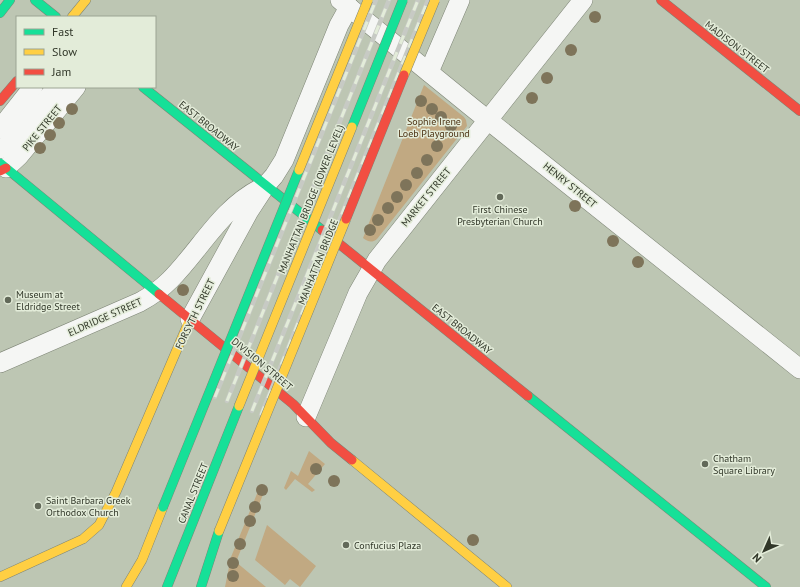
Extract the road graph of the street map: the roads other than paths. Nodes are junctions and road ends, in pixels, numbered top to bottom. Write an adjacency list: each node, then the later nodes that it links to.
1 (10, 0): 11 (main road)
2 (35, 0): 12 (main road)
3 (86, 0): 13 (main road)
4 (368, 0): 35 (main road, bridge)
5 (403, 0): 32 (main road, MANHATTAN BRIDGE (LOWER LEVEL), bridge)
6 (435, 0): 37 (main road, MANHATTAN BRIDGE, bridge)
7 (460, 0): 14 (street)
8 (583, 0): 22 (street, MARKET STREET)
9 (661, 0): 21 (main road, MADISON STREET)
10 (345, 4): 14 (street, HENRY STREET); 26 (street, FORSYTH STREET)
11 (0, 13)
12 (55, 16)
13 (73, 16)
14 (429, 72): 22 (street, HENRY STREET)
15 (16, 82): 20 (main road)
16 (32, 88): 23 (street)
17 (56, 88): 24 (street)
18 (75, 88): 25 (street, PIKE STREET)
19 (144, 88): 26 (main road, EAST BROADWAY)
20 (0, 101)
21 (800, 111)
22 (488, 120): 27 (street, MARKET STREET); 31 (street, HENRY STREET)
23 (0, 129)
24 (0, 149)
25 (2, 167): 28 (main road, DIVISION STREET)
26 (266, 185): 27 (main road, EAST BROADWAY); 28 (street, ELDRIDGE STREET); 29 (street, FORSYTH STREET)
27 (371, 270): 33 (street, MARKET STREET); 39 (main road, EAST BROADWAY)
28 (157, 291): 29 (main road, DIVISION STREET); 30 (street, ELDRIDGE STREET)
29 (190, 319): 33 (main road, DIVISION STREET); 34 (main road, FORSYTH STREET)
30 (0, 363)
31 (800, 369)
32 (239, 406): 36 (main road, CANAL STREET)
33 (306, 417): 38 (main road, DIVISION STREET)
34 (0, 577)
35 (126, 587)
36 (167, 587)
37 (201, 587)
38 (507, 587)
39 (766, 587)

